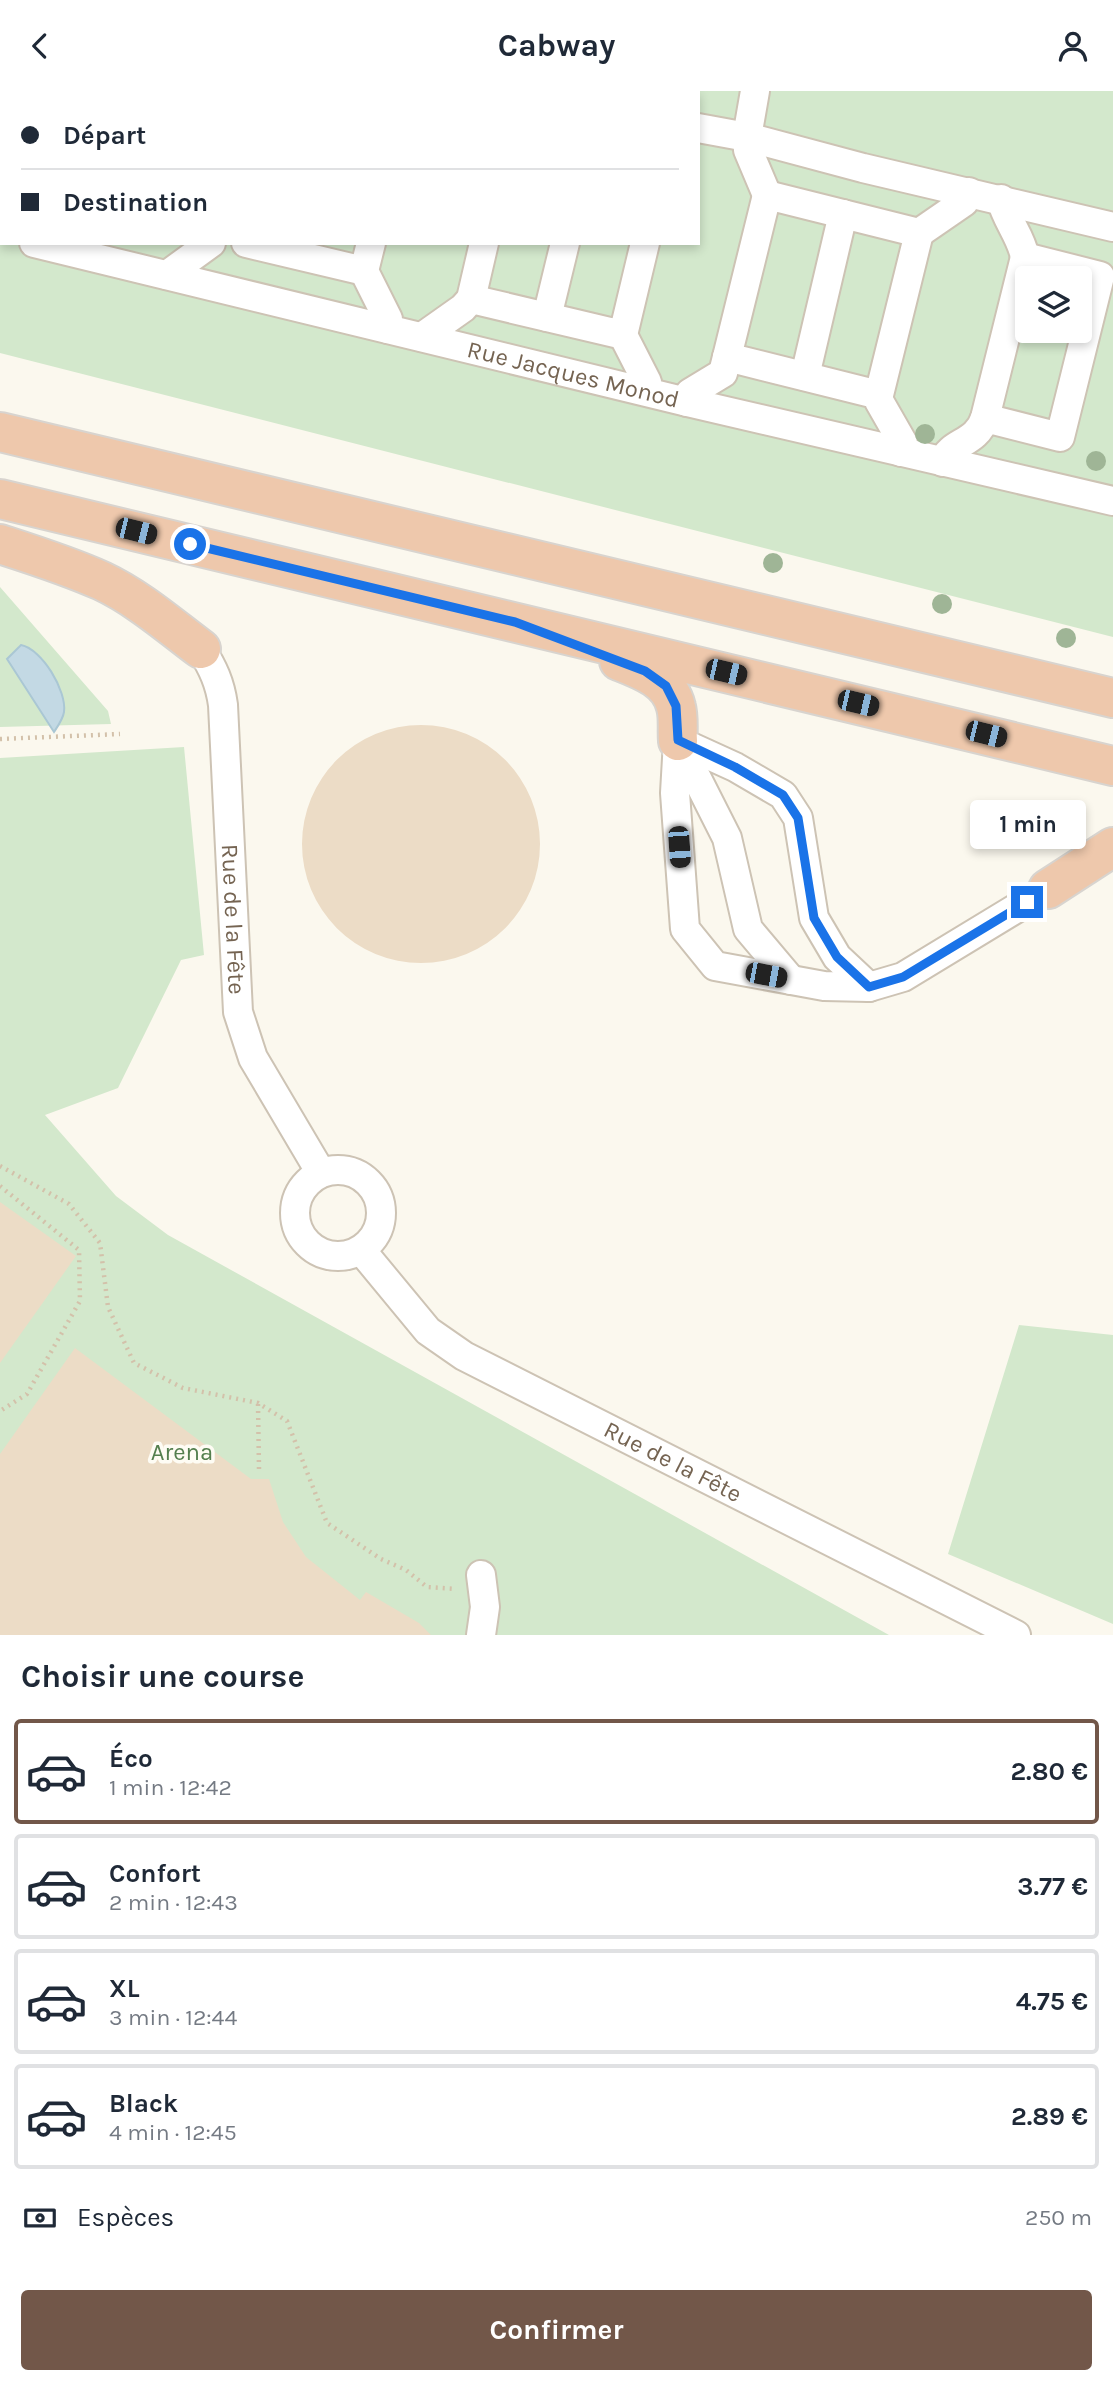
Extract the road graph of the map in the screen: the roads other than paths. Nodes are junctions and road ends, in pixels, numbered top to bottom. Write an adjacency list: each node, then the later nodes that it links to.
1 (755, 91): 3 (street)
2 (702, 135): 3 (street)
3 (747, 137): 4 (street); 5 (street)
4 (969, 191): 6 (street); 9 (street)
5 (767, 195): 7 (street); 27 (street)
6 (1001, 199): 8 (street); 19 (street)
7 (843, 214): 9 (street); 28 (street)
8 (1113, 227)
9 (919, 233): 30 (street)
10 (49, 245): 18 (street, Rue Jacques Monod)
11 (208, 245): 21 (street)
12 (264, 245): 17 (street)
13 (370, 245): 20 (street)
14 (484, 245): 22 (street)
15 (565, 245): 23 (street)
16 (645, 245): 25 (street)
17 (290, 248): 20 (street)
18 (130, 256): 21 (street, Rue Jacques Monod)
19 (1025, 257): 32 (street); 32 (street)
20 (364, 271): 24 (street)
21 (167, 275): 24 (street, Rue Jacques Monod)
22 (471, 299): 23 (street); 26 (street)
23 (547, 317): 25 (street)
24 (388, 328): 26 (street, Rue Jacques Monod)
25 (623, 335): 29 (street)
26 (422, 337): 29 (street, Rue Jacques Monod)
27 (727, 357): 28 (street); 31 (street)
28 (805, 376): 30 (street)
29 (646, 391): 31 (street, Rue Jacques Monod)
30 (879, 395): 34 (street)
31 (687, 402): 34 (street, Rue Jacques Monod)
32 (985, 418): 35 (street)
33 (0, 432): 41 (highway)
34 (901, 452): 35 (street, Rue Jacques Monod)
35 (943, 462): 37 (street, Rue Jacques Monod)
36 (0, 499): 39 (highway)
37 (1113, 501)
38 (0, 544): 40 (highway)
39 (515, 622): 42 (highway); 43 (highway)
40 (201, 649): 48 (street, Rue de la Fête)
41 (1113, 698)
42 (678, 740): 46 (street); 46 (street); 47 (street)
43 (1113, 766)
44 (1113, 847): 45 (highway)
45 (1048, 889): 47 (street)
46 (791, 980): 47 (street)
47 (869, 987)
48 (321, 1174): 49 (street); 49 (street)
49 (362, 1250): 52 (street, Rue de la Fête)
50 (481, 1575): 51 (street)
51 (481, 1635)
52 (1016, 1635)

